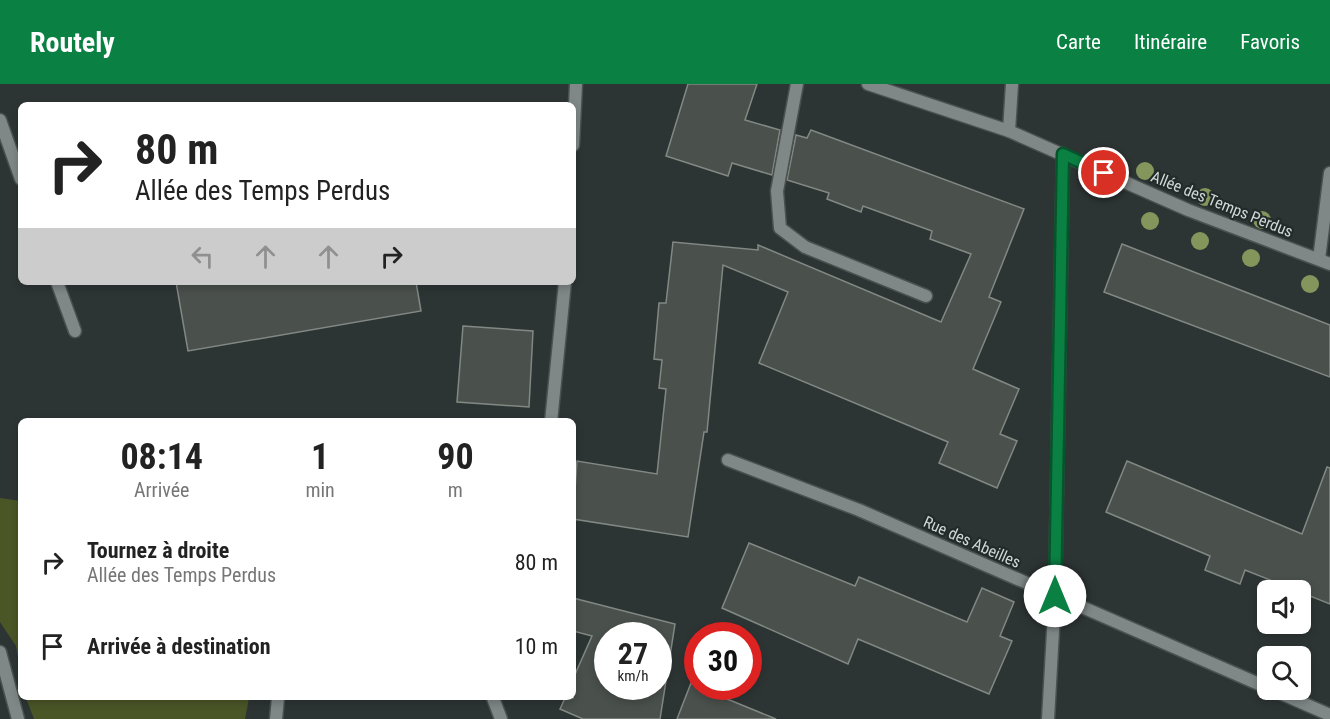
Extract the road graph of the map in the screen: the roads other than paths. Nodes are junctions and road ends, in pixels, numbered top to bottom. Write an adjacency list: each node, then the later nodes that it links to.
1 (576, 84): 5 (street)
2 (797, 84): 14 (street)
3 (868, 84): 7 (street, Allée des Temps Perdus)
4 (1012, 84): 7 (street)
5 (575, 102)
6 (0, 120): 9 (street)
7 (1009, 131): 8 (street, Allée des Temps Perdus)
8 (1063, 154): 11 (street, Allée des Temps Perdus); 18 (street)
9 (18, 171)
10 (1330, 173): 11 (street)
11 (1324, 262)
12 (58, 285): 15 (street)
13 (565, 285): 16 (street)
14 (926, 296)
15 (75, 331)
16 (551, 418)
17 (728, 460): 18 (street, Rue des Abeilles)
18 (1055, 596): 20 (street, Rue des Abeilles); 28 (street)
19 (0, 652): 25 (street)
20 (1257, 683)
21 (278, 700): 26 (street)
22 (494, 700): 27 (street)
23 (1296, 700): 24 (street)
24 (1330, 715)
25 (18, 719)
26 (276, 719)
27 (501, 719)
28 (1047, 719)

